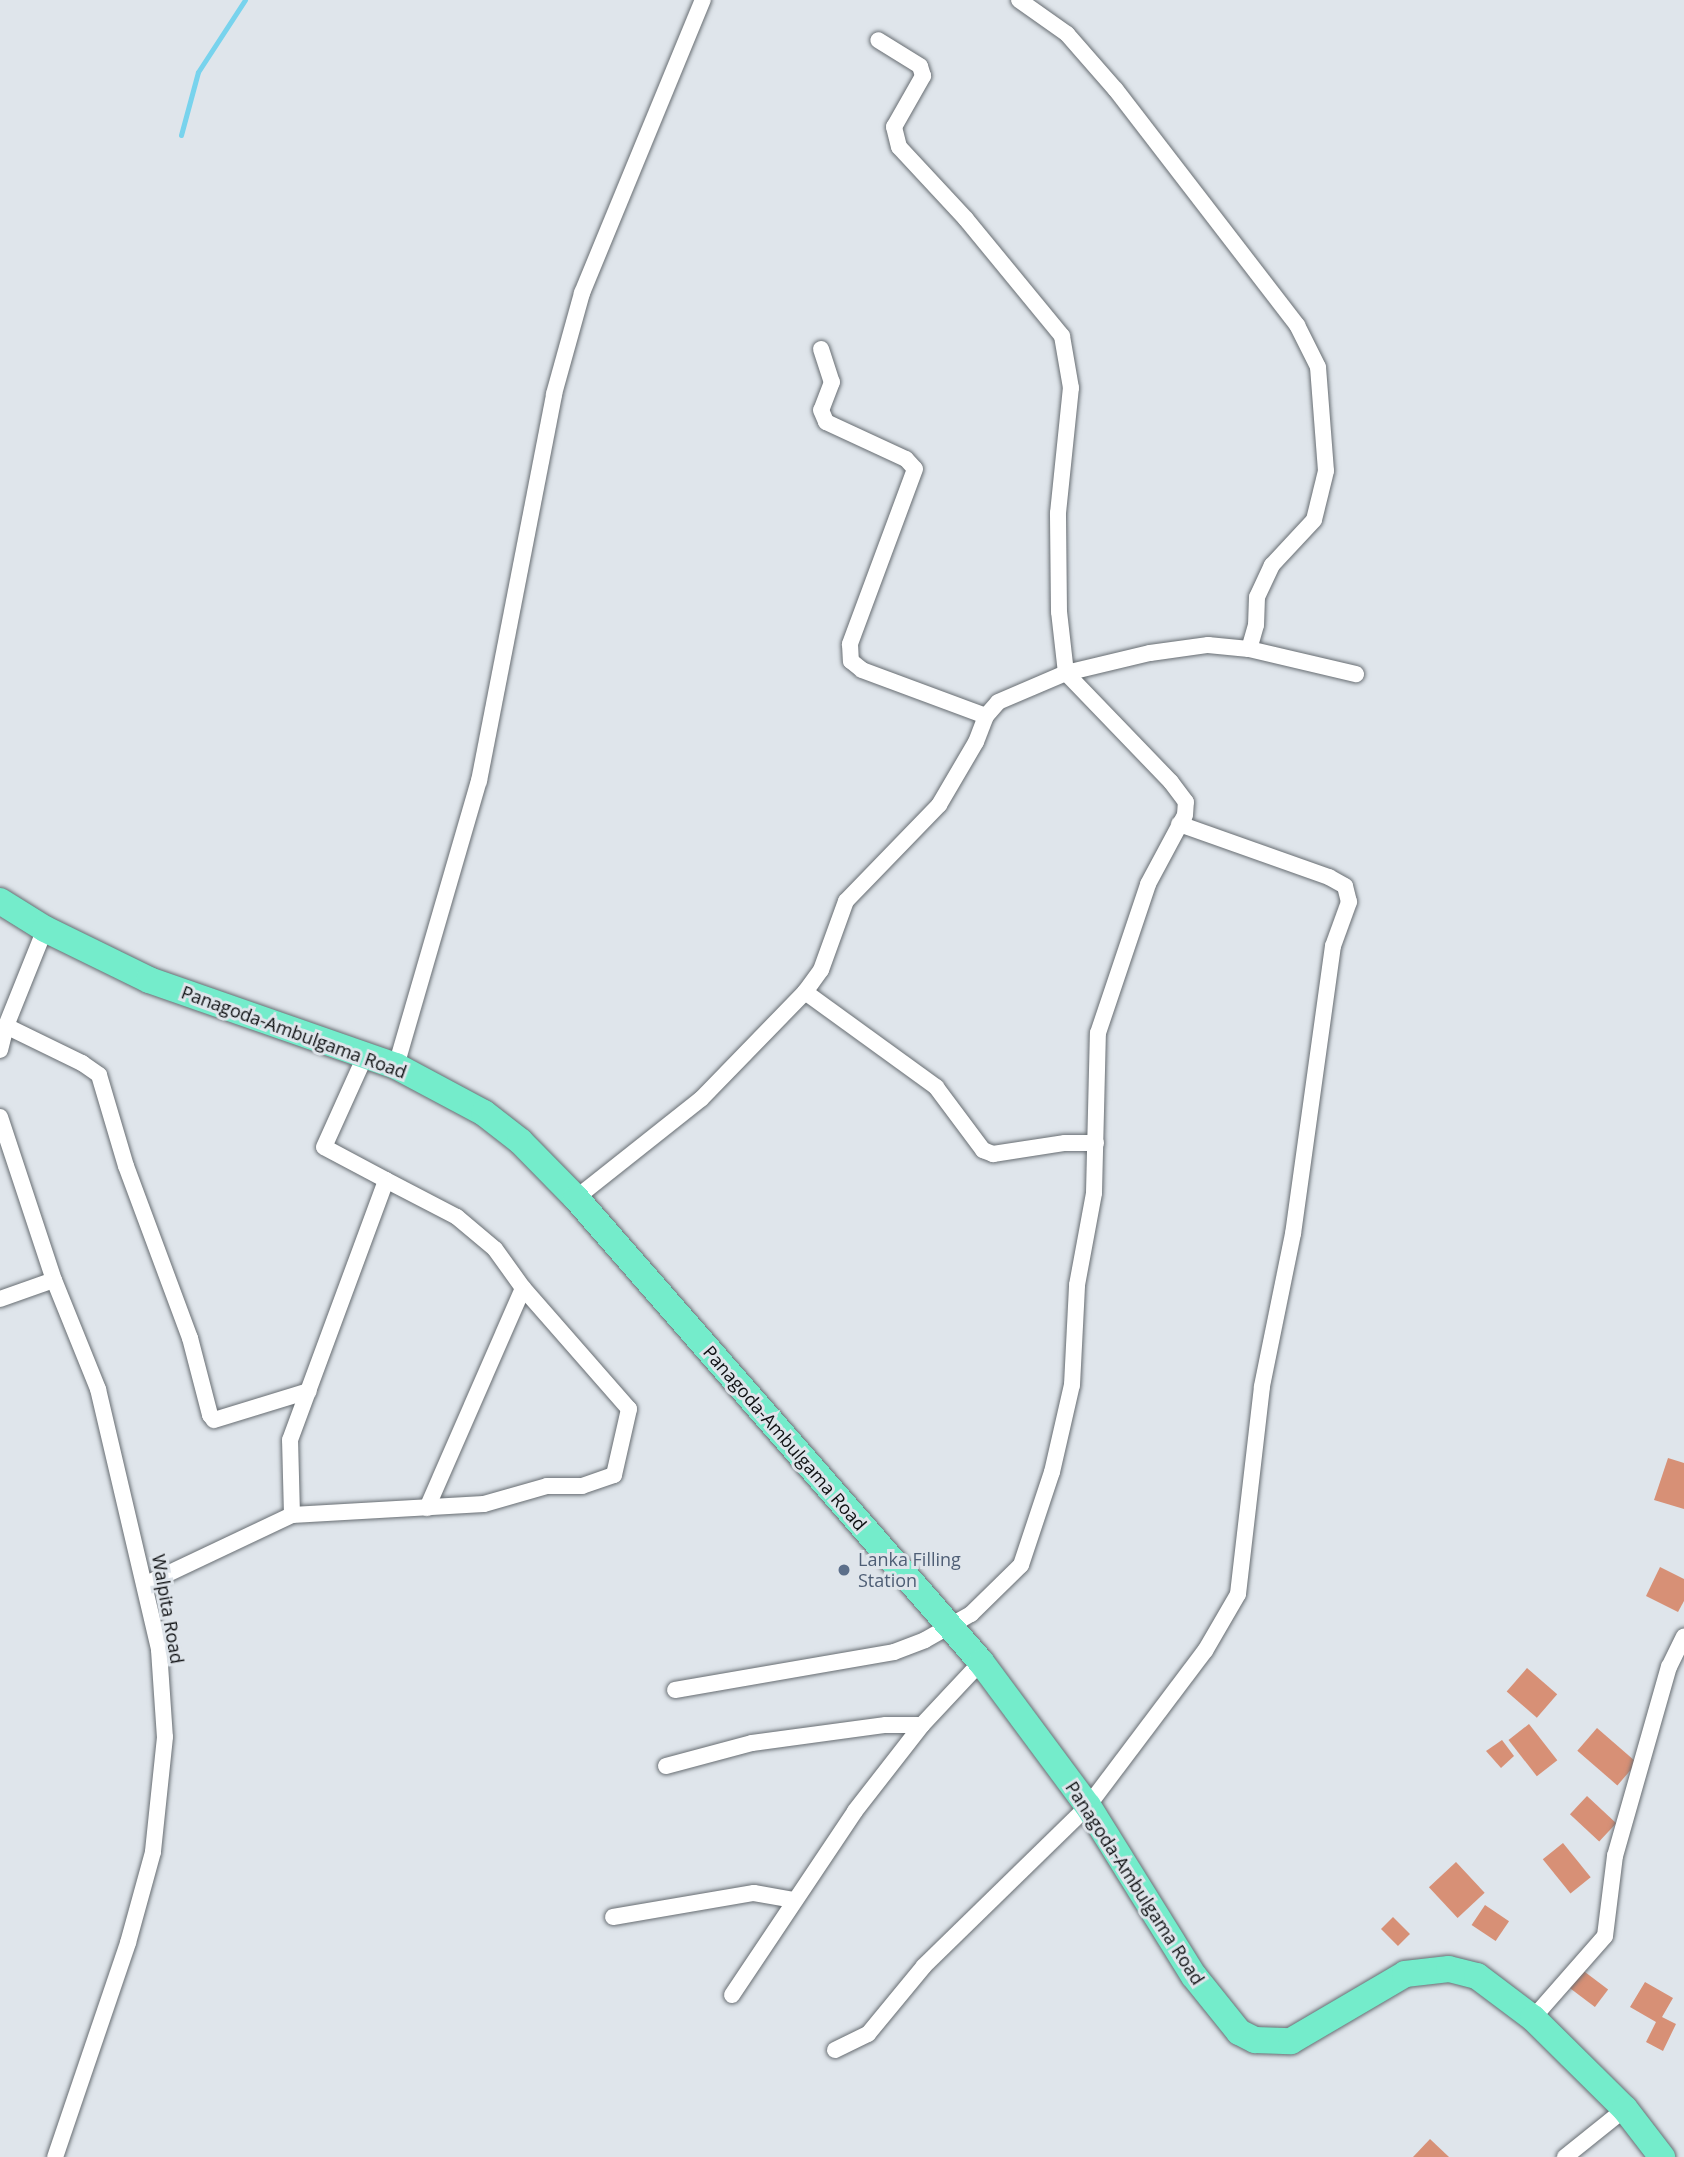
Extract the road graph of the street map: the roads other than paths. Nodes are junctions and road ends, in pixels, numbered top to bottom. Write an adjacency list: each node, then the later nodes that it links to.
1 (703, 0): 16 (street)
2 (1019, 0): 5 (street)
3 (878, 40): 6 (street)
4 (821, 349): 8 (street)
5 (1249, 649): 6 (street); 7 (street)
6 (1066, 673): 8 (street); 9 (street)
7 (1356, 674)
8 (986, 716): 12 (street)
9 (1179, 824): 18 (street); 34 (street)
10 (0, 901): 11 (main road, Panagoda-Ambulgama Road)
11 (44, 929): 13 (street); 15 (main road, Panagoda-Ambulgama Road)
12 (805, 992): 18 (street); 20 (street)
13 (6, 1026): 14 (street); 24 (street)
14 (0, 1050)
15 (365, 1056): 16 (main road, Panagoda-Ambulgama Road); 19 (street)
16 (396, 1066): 20 (main road, Panagoda-Ambulgama Road)
17 (0, 1117): 21 (street, Walpita Road)
18 (1096, 1143): 28 (street)
19 (386, 1180): 22 (street); 24 (street)
20 (576, 1198): 28 (main road, Panagoda-Ambulgama Road)
21 (54, 1280): 23 (street); 27 (street, Walpita Road)
22 (523, 1289): 25 (street); 25 (street)
23 (0, 1299)
24 (309, 1391): 26 (street)
25 (426, 1508): 26 (street)
26 (292, 1515): 27 (street)
27 (146, 1584): 41 (street, Walpita Road)
28 (950, 1628): 30 (main road, Panagoda-Ambulgama Road); 31 (street)
29 (1684, 1636): 38 (street)
30 (981, 1662): 32 (street); 34 (main road, Panagoda-Ambulgama Road)
31 (675, 1690)
32 (922, 1725): 33 (street); 35 (street)
33 (666, 1766)
34 (1088, 1806): 38 (main road, Panagoda-Ambulgama Road); 39 (street)
35 (794, 1899): 36 (street); 37 (street)
36 (613, 1917)
37 (732, 1995)
38 (1533, 2018): 40 (main road, Panagoda-Ambulgama Road)
39 (835, 2050)
40 (1625, 2109): 42 (street); 43 (main road, Panagoda-Ambulgama Road)
41 (55, 2157)
42 (1565, 2157)
43 (1662, 2157)

